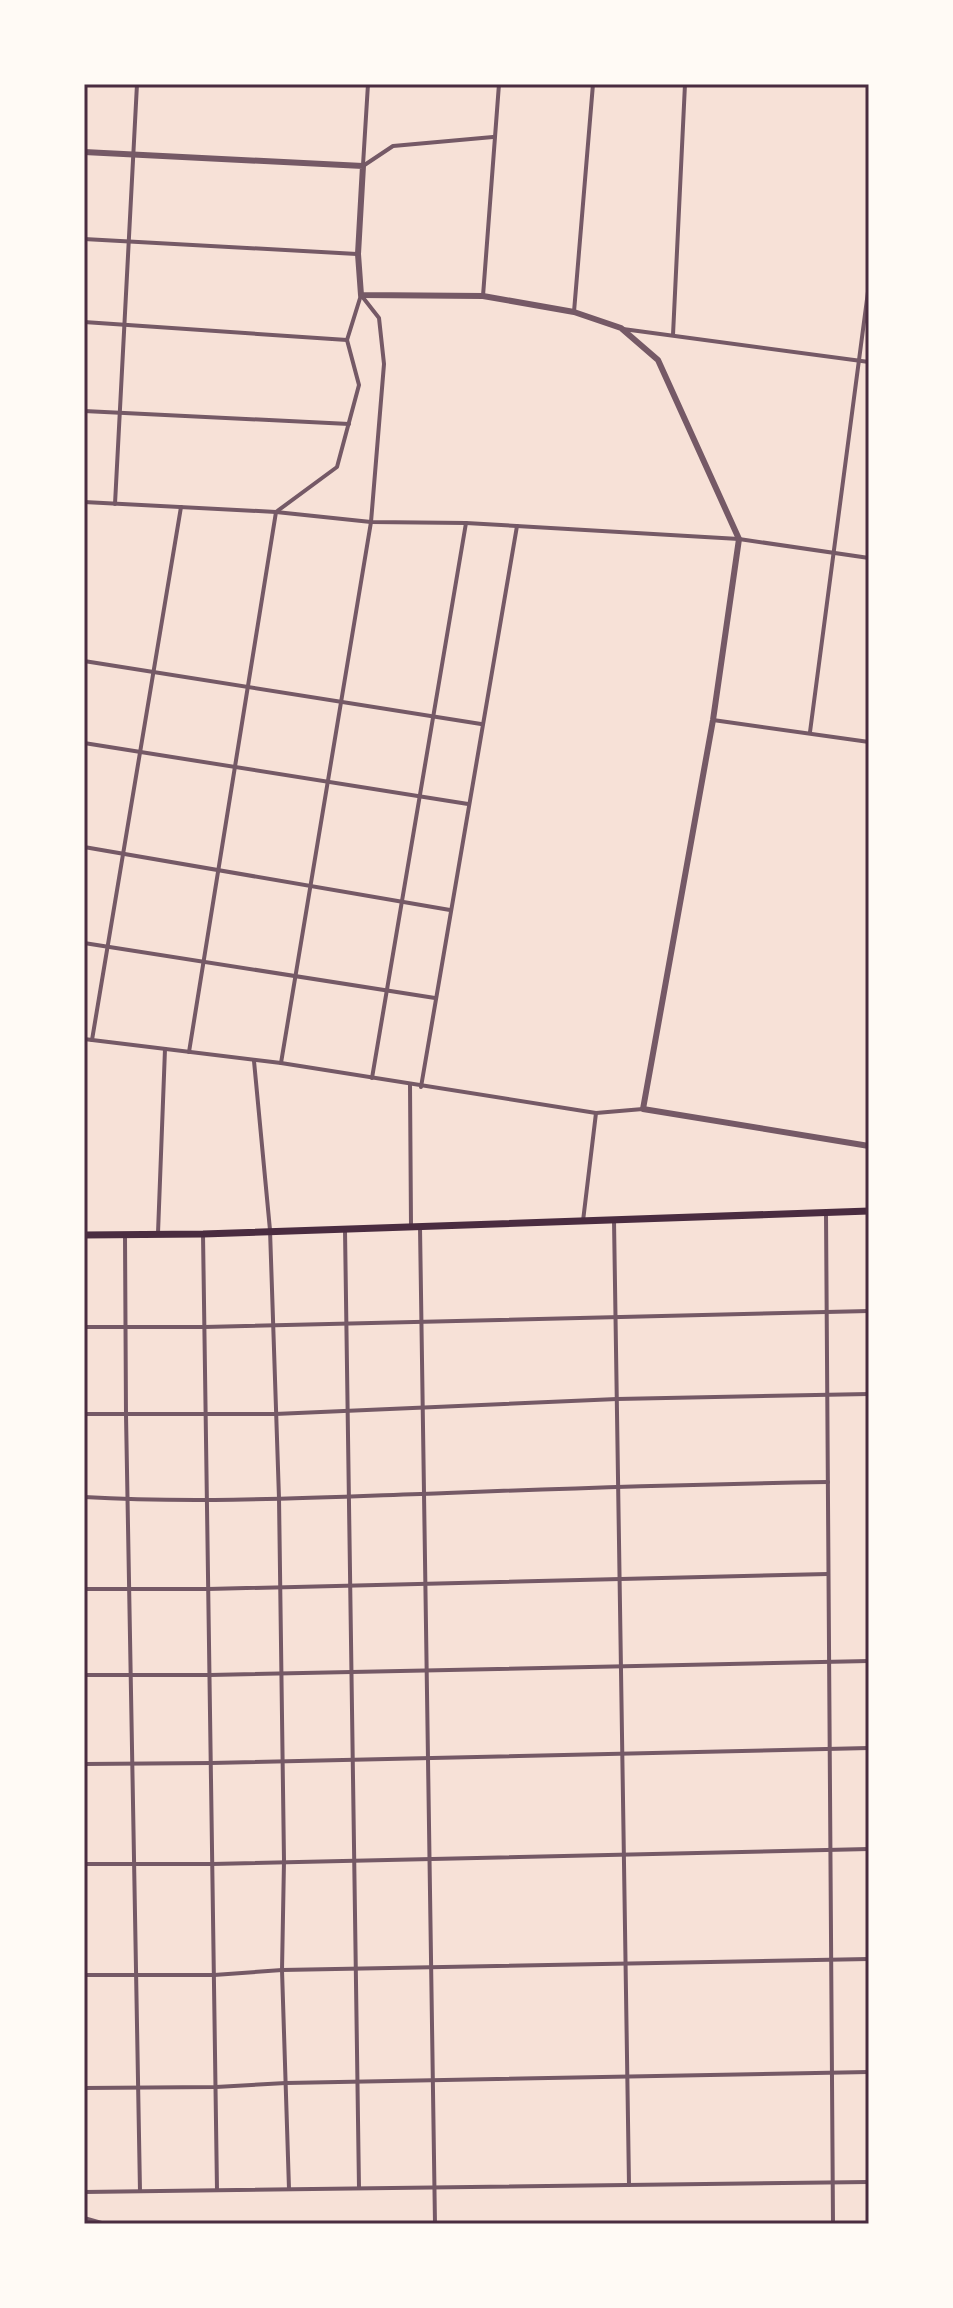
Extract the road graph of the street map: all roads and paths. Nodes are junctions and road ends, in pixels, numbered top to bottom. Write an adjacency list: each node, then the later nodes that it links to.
1 (137, 84): 8 (street)
2 (368, 84): 9 (street)
3 (499, 84): 6 (street)
4 (593, 84): 16 (street)
5 (685, 84): 20 (street)
6 (493, 137): 9 (street); 15 (street)
7 (84, 152): 8 (street)
8 (133, 155): 9 (street); 11 (street)
9 (363, 166): 12 (street)
10 (84, 239): 11 (street)
11 (128, 242): 12 (street); 18 (street)
12 (358, 254): 14 (street)
13 (869, 284): 22 (street)
14 (361, 295): 15 (street); 21 (street); 31 (street)
15 (483, 296): 16 (street)
16 (574, 312): 19 (street)
17 (84, 322): 18 (street)
18 (124, 324): 21 (street); 25 (street)
19 (621, 328): 20 (street); 34 (street)
20 (673, 335): 22 (street)
21 (347, 340): 26 (street)
22 (859, 361): 23 (street); 35 (street)
23 (869, 362)
24 (84, 411): 25 (street)
25 (119, 413): 26 (street); 28 (street)
26 (349, 424): 30 (street)
27 (84, 502): 28 (street)
28 (115, 504): 29 (street)
29 (181, 507): 30 (street); 38 (street)
30 (276, 512): 31 (street); 39 (street)
31 (371, 522): 32 (street); 40 (street)
32 (466, 523): 33 (street); 41 (street)
33 (517, 526): 34 (street); 43 (street)
34 (739, 539): 35 (street); 42 (street)
35 (834, 552): 36 (street); 44 (street)
36 (869, 558)
37 (84, 661): 38 (street)
38 (152, 672): 39 (street); 47 (street)
39 (247, 687): 40 (street); 48 (street)
40 (342, 702): 41 (street); 49 (street)
41 (433, 717): 43 (street); 50 (street)
42 (713, 720): 44 (street); 73 (street)
43 (481, 724): 51 (street)
44 (810, 732): 45 (street)
45 (869, 742)
46 (84, 743): 47 (street)
47 (139, 752): 48 (street); 53 (street)
48 (234, 766): 49 (street); 54 (street)
49 (329, 781): 50 (street); 55 (street)
50 (420, 795): 51 (street); 56 (street)
51 (468, 804): 57 (street)
52 (84, 847): 53 (street)
53 (123, 854): 54 (street); 59 (street)
54 (218, 870): 55 (street); 60 (street)
55 (311, 885): 56 (street); 61 (street)
56 (402, 900): 57 (street); 62 (street)
57 (450, 910): 63 (street)
58 (84, 943): 59 (street)
59 (107, 947): 60 (street); 65 (street)
60 (203, 961): 61 (street); 67 (street)
61 (295, 975): 62 (street); 69 (street)
62 (387, 989): 63 (street); 70 (street)
63 (435, 998): 72 (street)
64 (84, 1039): 65 (street)
65 (92, 1040): 66 (street)
66 (165, 1049): 67 (street); 84 (street)
67 (189, 1052): 68 (street)
68 (254, 1061): 69 (street); 82 (street)
69 (281, 1063): 70 (street)
70 (372, 1078): 71 (street)
71 (410, 1084): 72 (street); 80 (street)
72 (421, 1087): 74 (street)
73 (643, 1109): 74 (street); 75 (street)
74 (596, 1113): 79 (street)
75 (869, 1146)
76 (869, 1211): 77 (main road)
77 (826, 1213): 78 (main road); 88 (street)
78 (614, 1220): 79 (main road); 89 (street)
79 (583, 1221): 80 (main road)
80 (415, 1225): 81 (main road); 90 (street)
81 (345, 1227): 82 (main road); 91 (street)
82 (270, 1230): 85 (main road); 92 (street)
83 (125, 1233): 84 (main road); 86 (main road); 93 (street)
84 (158, 1233): 85 (main road)
85 (203, 1234): 95 (street)
86 (84, 1235)
87 (869, 1311): 88 (street)
88 (826, 1312): 89 (street); 96 (street)
89 (616, 1316): 90 (street); 98 (street)
90 (421, 1320): 91 (street); 99 (street)
91 (346, 1322): 92 (street); 100 (street)
92 (273, 1323): 95 (street); 103 (street)
93 (126, 1326): 94 (street); 95 (street); 104 (street)
94 (84, 1327)
95 (204, 1327): 102 (street)
96 (827, 1394): 97 (street); 98 (street); 105 (street)
97 (869, 1394)
98 (617, 1399): 99 (street); 106 (street)
99 (424, 1408): 100 (street); 107 (street)
100 (348, 1410): 103 (street); 110 (street)
101 (84, 1414): 104 (street)
102 (206, 1414): 103 (street); 104 (street); 112 (street)
103 (275, 1414): 109 (street)
104 (126, 1415): 111 (street)
105 (828, 1482): 106 (street); 113 (street)
106 (618, 1486): 107 (street); 114 (street)
107 (426, 1494): 110 (street); 115 (street)
108 (84, 1497): 111 (street)
109 (279, 1498): 110 (street); 112 (street); 117 (street)
110 (349, 1498): 116 (street)
111 (128, 1499): 112 (street); 118 (street)
112 (206, 1499): 120 (street)
113 (828, 1574): 114 (street); 121 (street)
114 (620, 1578): 115 (street); 123 (street)
115 (425, 1582): 116 (street); 124 (street)
116 (350, 1584): 117 (street); 125 (street)
117 (279, 1586): 120 (street); 126 (street)
118 (131, 1588): 119 (street); 120 (street); 127 (street)
119 (84, 1589)
120 (208, 1589): 129 (street)
121 (829, 1661): 122 (street); 123 (street); 131 (street)
122 (869, 1661)
123 (621, 1665): 124 (street); 132 (street)
124 (426, 1668): 125 (street); 133 (street)
125 (351, 1670): 126 (street); 134 (street)
126 (280, 1673): 129 (street); 135 (street)
127 (132, 1674): 128 (street); 129 (street); 136 (street)
128 (84, 1675)
129 (210, 1675): 137 (street)
130 (869, 1748): 131 (street)
131 (830, 1749): 132 (street); 139 (street)
132 (622, 1753): 133 (street); 141 (street)
133 (428, 1757): 134 (street); 142 (street)
134 (353, 1758): 135 (street); 143 (street)
135 (283, 1762): 137 (street); 144 (street)
136 (133, 1763): 137 (street); 138 (street); 145 (street)
137 (211, 1763): 147 (street)
138 (84, 1764)
139 (831, 1849): 140 (street); 141 (street); 149 (street)
140 (869, 1849)
141 (624, 1853): 142 (street); 150 (street)
142 (429, 1857): 143 (street); 151 (street)
143 (354, 1859): 144 (street); 152 (street)
144 (284, 1861): 147 (street); 153 (street)
145 (135, 1863): 146 (street); 147 (street); 154 (street)
146 (84, 1864)
147 (212, 1864): 156 (street)
148 (869, 1959): 149 (street)
149 (831, 1960): 150 (street); 158 (street)
150 (626, 1964): 151 (street); 159 (street)
151 (431, 1968): 152 (street); 160 (street)
152 (356, 1969): 153 (street); 161 (street)
153 (282, 1970): 156 (street); 162 (street)
154 (136, 1974): 155 (street); 156 (street); 163 (street)
155 (84, 1975)
156 (214, 1975): 164 (street)
157 (869, 2072): 158 (street)
158 (832, 2073): 159 (street); 166 (street)
159 (627, 2077): 160 (street); 168 (street)
160 (433, 2081): 161 (street); 169 (street)
161 (358, 2082): 162 (street); 170 (street)
162 (286, 2083): 164 (street); 171 (street)
163 (138, 2087): 164 (street); 165 (street); 173 (street)
164 (216, 2087): 172 (street)
165 (84, 2088)
166 (833, 2182): 167 (street); 168 (street); 178 (street)
167 (869, 2182)
168 (629, 2185): 169 (street)
169 (435, 2187): 170 (street); 177 (street)
170 (359, 2188): 171 (street)
171 (289, 2189): 172 (street)
172 (217, 2190): 173 (street)
173 (140, 2191): 174 (street)
174 (84, 2192)
175 (84, 2218): 176 (street)
176 (105, 2224)
177 (435, 2224)
178 (833, 2224)

